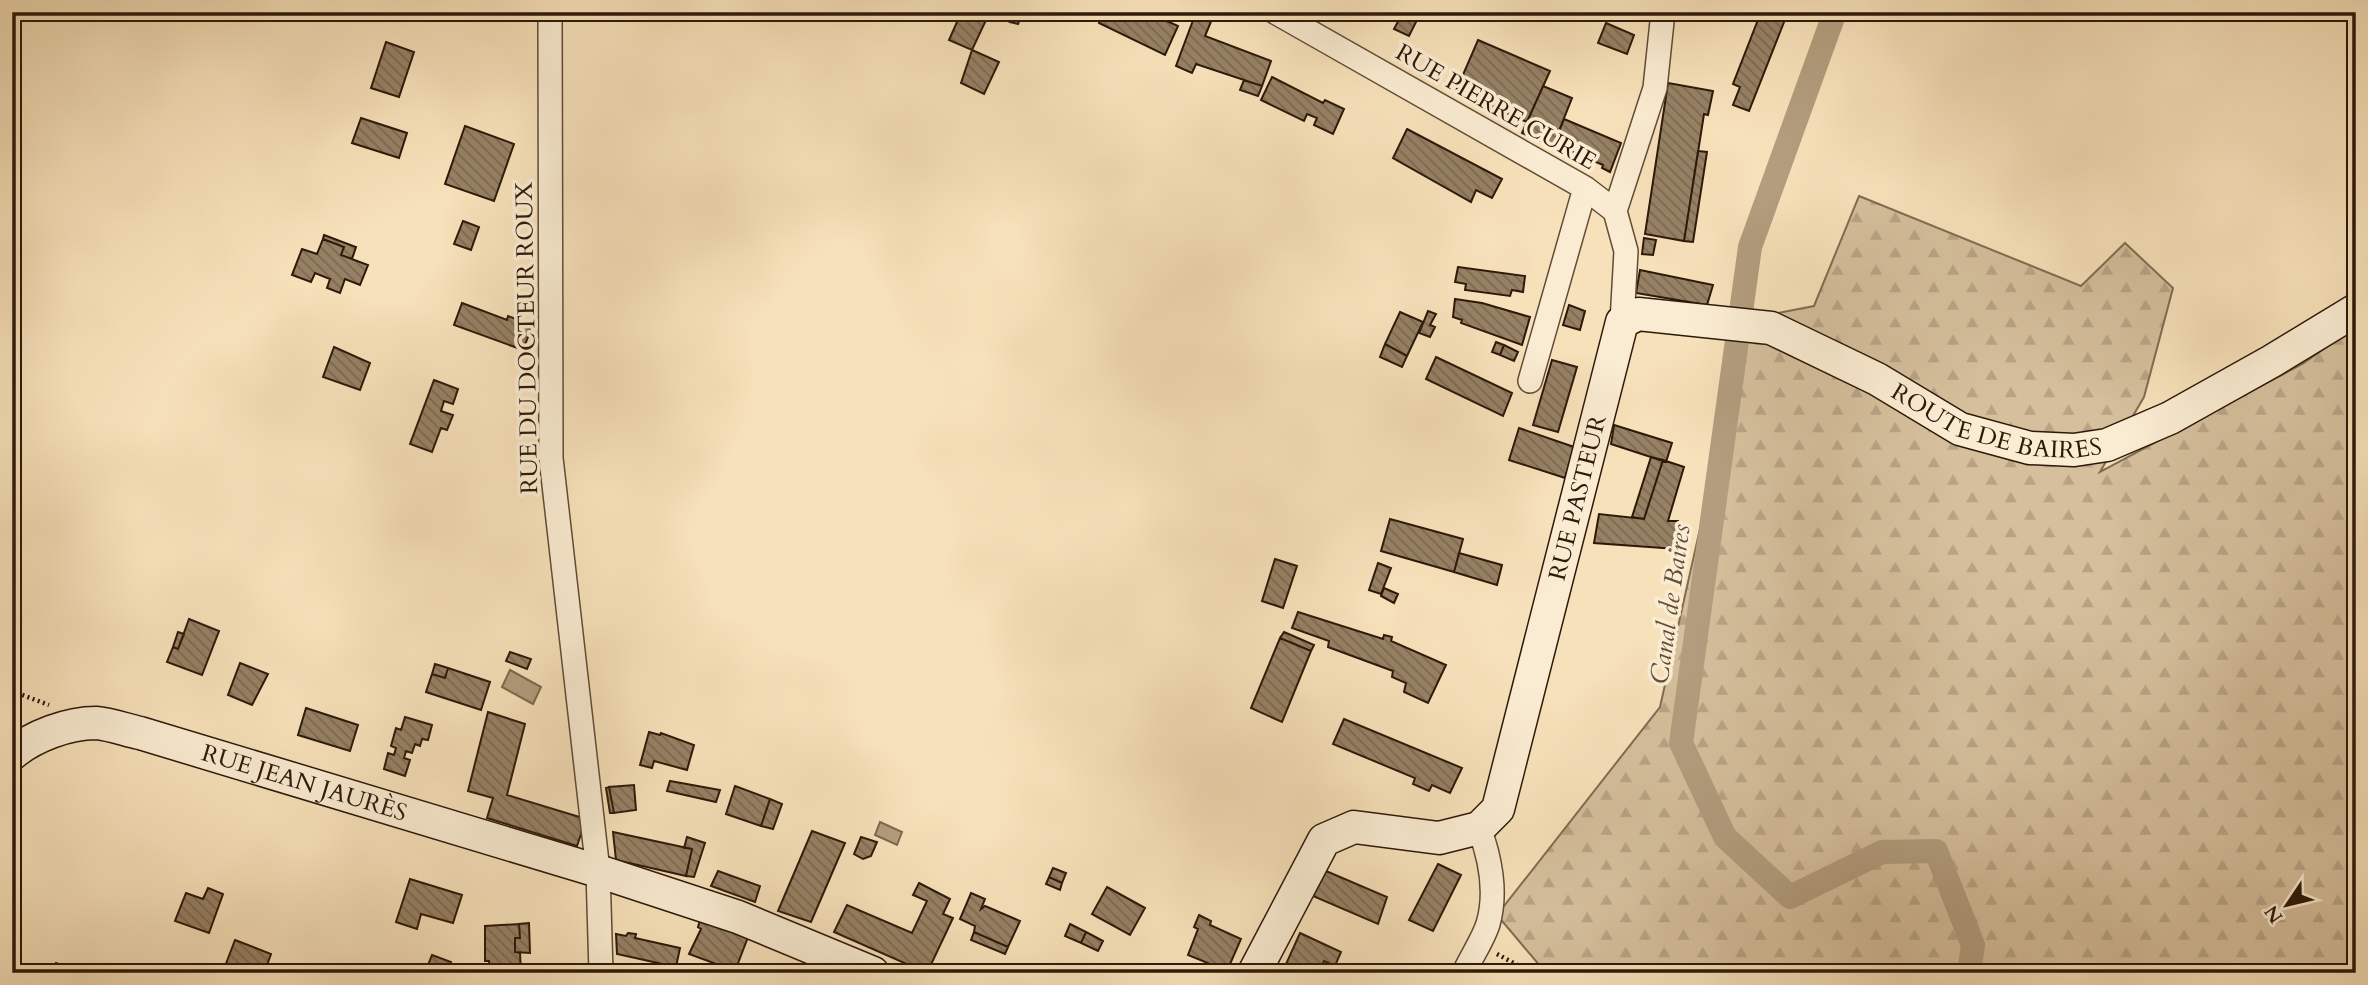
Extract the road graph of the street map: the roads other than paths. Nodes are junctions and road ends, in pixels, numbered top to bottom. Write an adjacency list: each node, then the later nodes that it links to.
1 (550, 12): 11 (street, RUE DU DOCTEUR ROUX)
2 (1275, 12): 4 (street, RUE PIERRE CURIE)
3 (1663, 12): 5 (street)
4 (1585, 188): 5 (street, RUE PIERRE CURIE); 8 (street)
5 (1615, 211): 7 (street, RUE PASTEUR)
6 (2356, 310): 7 (street, ROUTE DE BAIRES)
7 (1622, 322): 10 (street, RUE PASTEUR)
8 (1530, 381)
9 (12, 754): 11 (street, RUE JEAN JAURÈS)
10 (1479, 828): 14 (street); 15 (street)
11 (598, 871): 12 (street, RUE DU DOCTEUR ROUX); 13 (street, RUE JEAN JAURÈS)
12 (601, 973)
13 (873, 973)
14 (1254, 973)
15 (1464, 973)

